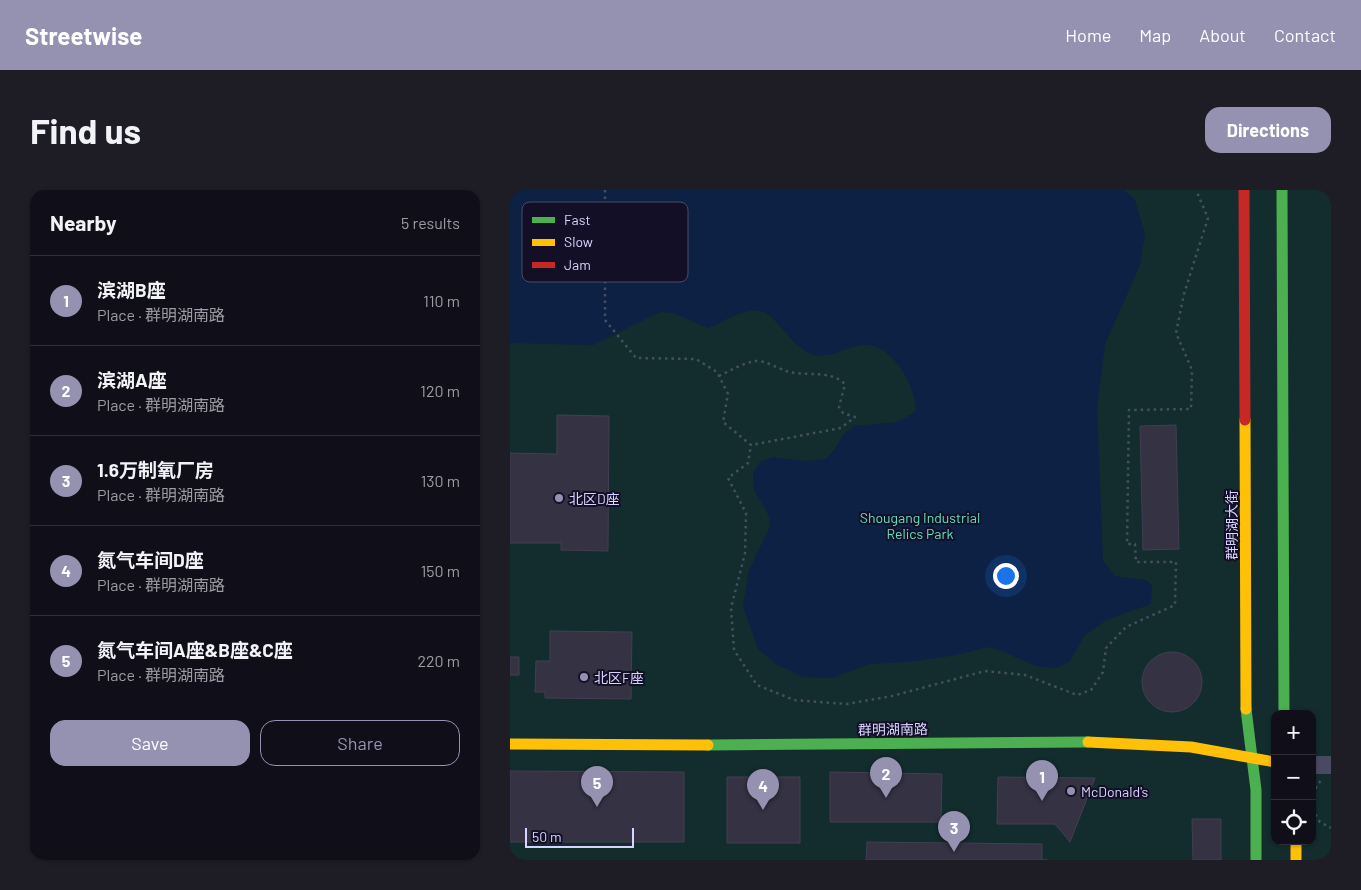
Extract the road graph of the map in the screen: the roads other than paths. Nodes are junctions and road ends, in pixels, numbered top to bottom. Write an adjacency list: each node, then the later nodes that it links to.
1 (1244, 190): 5 (main road, 群明湖大街)
2 (1282, 190): 3 (main road)
3 (1284, 710)
4 (510, 744): 5 (main road, 群明湖南路)
5 (1251, 756): 6 (main road, 群明湖南路); 8 (main road, 群明湖大街)
6 (1271, 761)
7 (1296, 845): 9 (main road)
8 (1256, 860)
9 (1296, 860)

